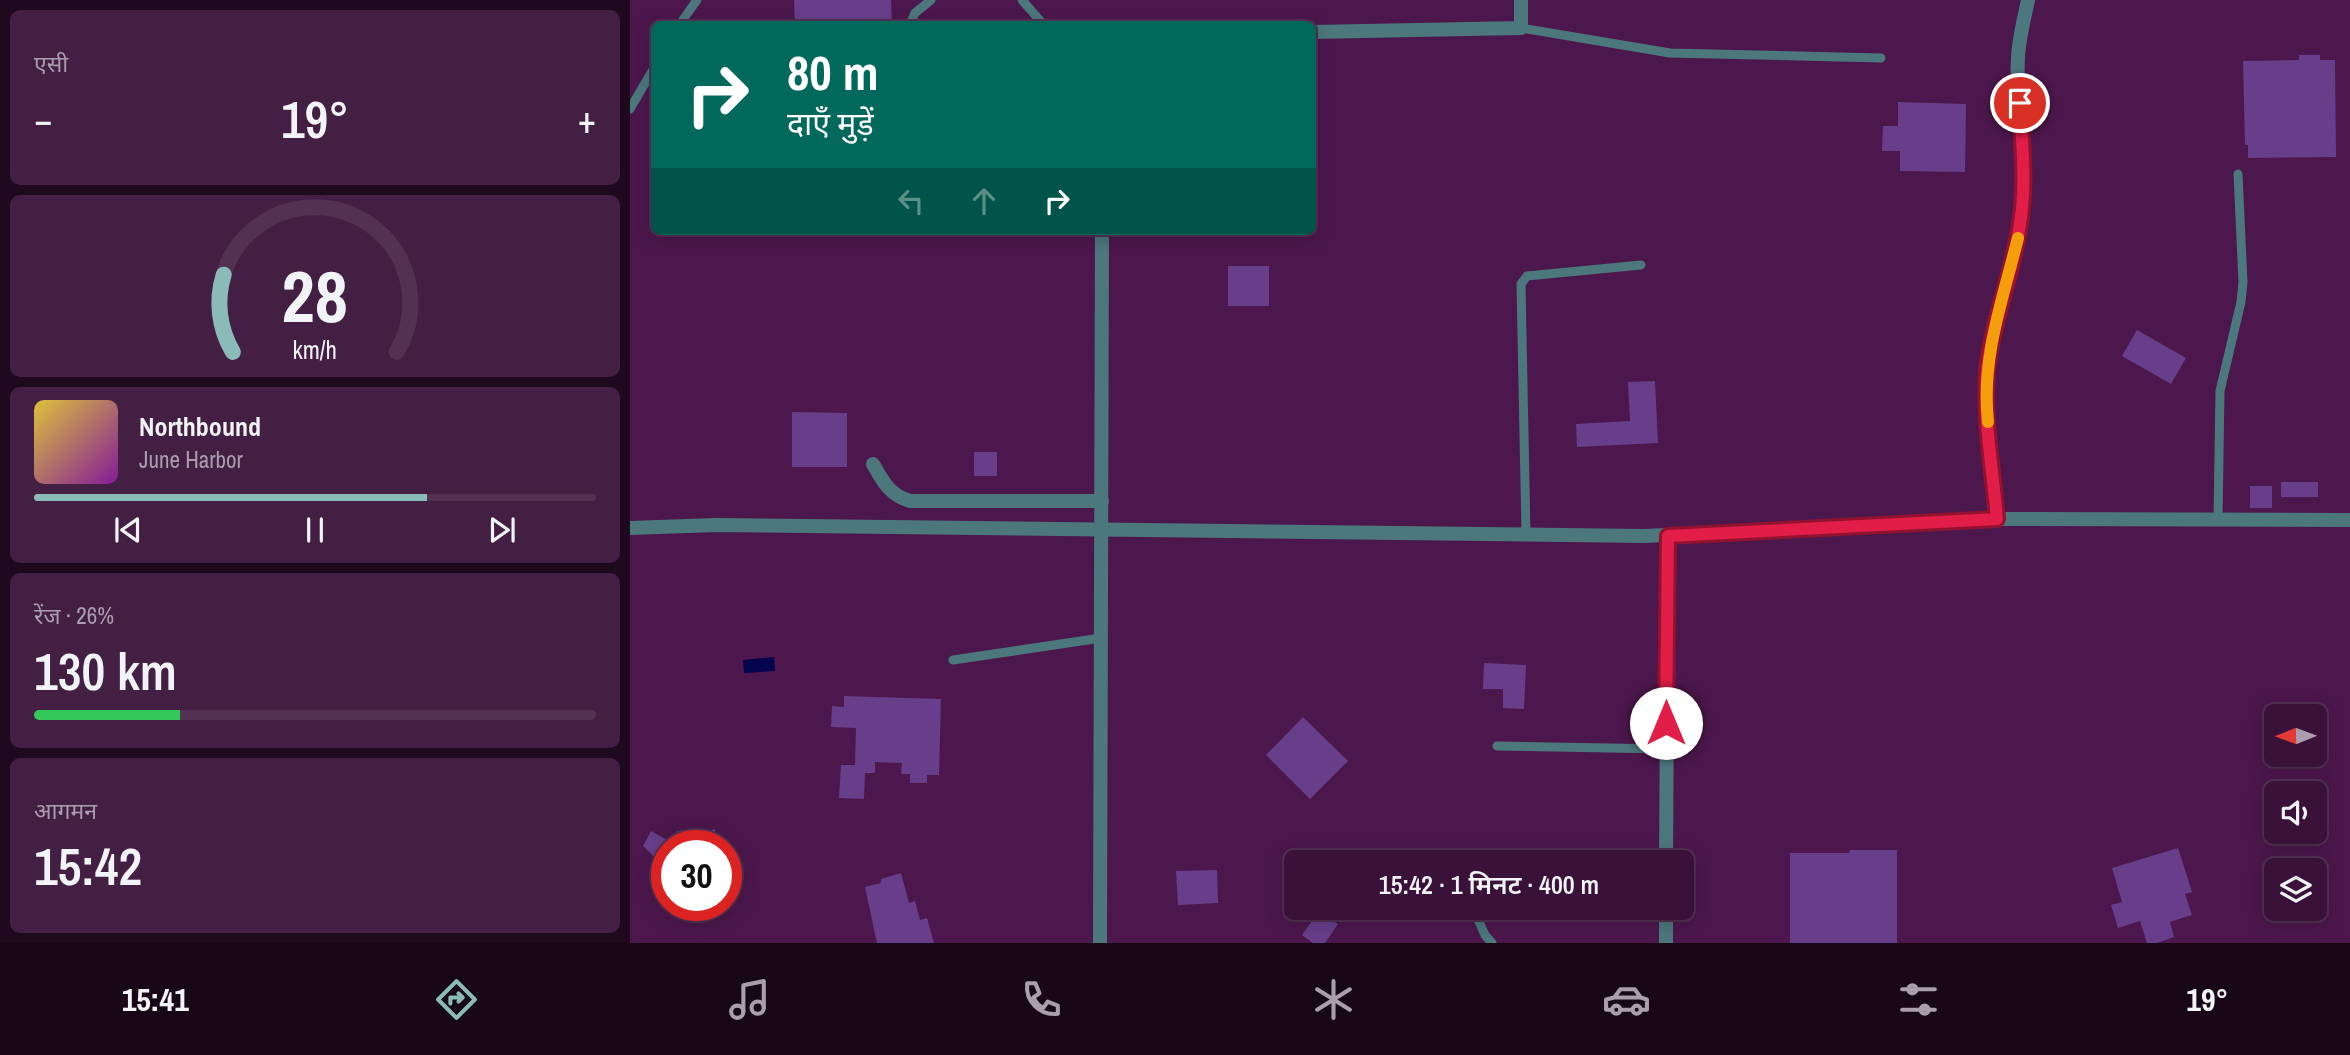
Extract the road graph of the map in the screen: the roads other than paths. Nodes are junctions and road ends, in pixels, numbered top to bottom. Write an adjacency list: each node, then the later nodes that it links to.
1 (697, 0): 6 (lane)
2 (931, 0): 7 (lane)
3 (1022, 0): 8 (lane)
4 (1521, 0): 9 (street)
5 (2028, 0): 19 (street)
6 (682, 21)
7 (911, 21)
8 (1040, 21)
9 (1521, 27): 10 (street); 11 (lane)
10 (1316, 32)
11 (1881, 58)
12 (651, 73): 13 (lane)
13 (630, 108)
14 (2238, 174): 21 (lane)
15 (1102, 235): 18 (street)
16 (1641, 265): 24 (lane)
17 (873, 464): 18 (street)
18 (1102, 501): 23 (street)
19 (1997, 519): 21 (street); 25 (street)
20 (2350, 520): 21 (street)
21 (2218, 521)
22 (630, 528): 23 (street)
23 (1102, 530): 24 (street); 26 (street)
24 (1526, 535): 25 (street)
25 (1668, 536): 29 (street)
26 (1101, 638): 27 (lane); 33 (street)
27 (953, 660)
28 (1497, 746): 29 (lane)
29 (1666, 749): 30 (street)
30 (1666, 850)
31 (1478, 920): 34 (lane)
32 (1666, 920): 35 (street)
33 (1100, 943)
34 (1492, 943)
35 (1666, 943)

